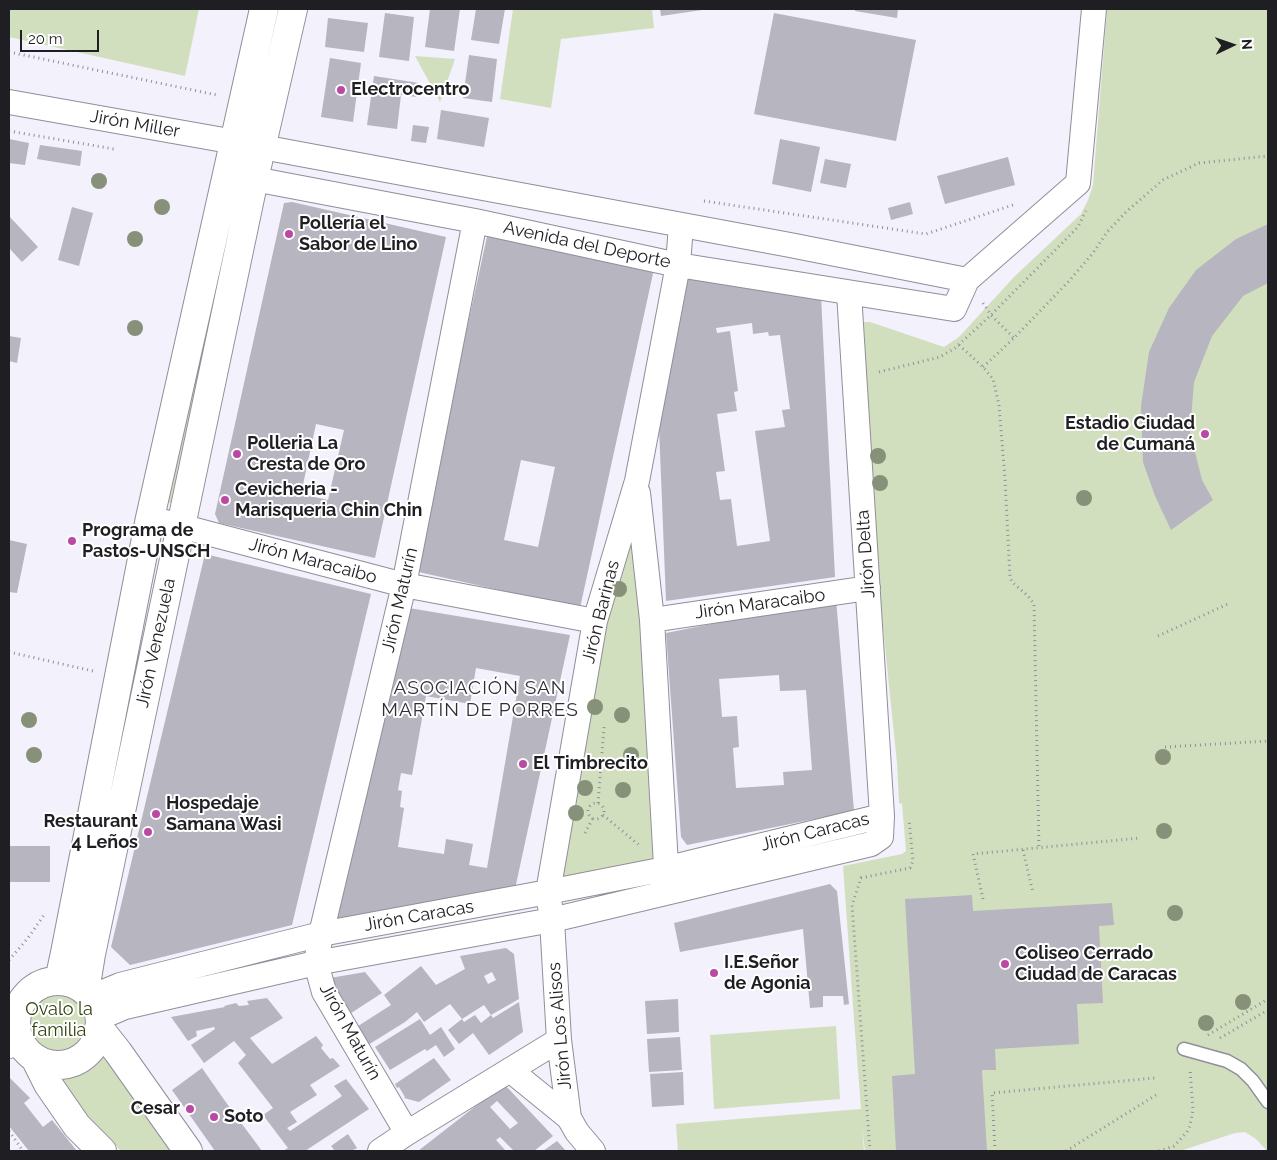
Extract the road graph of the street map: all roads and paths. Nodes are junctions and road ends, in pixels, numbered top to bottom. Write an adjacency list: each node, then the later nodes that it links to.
1 (264, 9): 8 (street)
2 (293, 9): 9 (street)
3 (1094, 9): 19 (street)
4 (9, 52): 5 (path)
5 (222, 96)
6 (9, 102): 8 (street, Jirón Miller)
7 (9, 131): 10 (path)
8 (235, 142): 9 (street, Jirón Miller); 27 (street, Jirón Venezuela)
9 (261, 147): 12 (street); 17 (street, Avenida del Deporte)
10 (122, 150)
11 (1268, 156): 22 (path)
12 (254, 179): 16 (street, Avenida del Deporte); 28 (street, Jirón Venezuela)
13 (696, 200): 14 (path)
14 (1021, 202)
15 (1090, 204): 21 (path)
16 (475, 221): 18 (street, Avenida del Deporte); 29 (street, Jirón Maturín)
17 (681, 226): 18 (street, Jirón Barinas); 19 (street, Avenida del Deporte)
18 (678, 265): 20 (street, Avenida del Deporte); 26 (street, Jirón Barinas)
19 (967, 280): 20 (street, Avenida del Deporte); 21 (path)
20 (849, 293): 30 (street, Jirón Delta)
21 (991, 315): 22 (path); 23 (path)
22 (1014, 338): 24 (path)
23 (959, 344): 24 (path); 25 (path)
24 (983, 367): 43 (path)
25 (877, 373)
26 (637, 481): 32 (street, Jirón Barinas); 33 (street, Jirón Barinas)
27 (150, 518): 28 (street, Jirón Maracaibo); 52 (street, Jirón Venezuela)
28 (181, 525): 29 (street, Jirón Maracaibo); 54 (street, Jirón Venezuela)
29 (404, 585): 33 (street, Jirón Maracaibo); 50 (street, Jirón Maturín)
30 (868, 588): 32 (street, Jirón Maracaibo); 41 (street, Jirón Delta)
31 (1230, 603): 34 (path)
32 (652, 620): 45 (street, Jirón Barinas)
33 (595, 621): 46 (street, Jirón Barinas)
34 (1158, 636)
35 (9, 652): 36 (path)
36 (99, 673)
37 (1268, 741): 38 (path)
38 (1165, 747)
39 (908, 811): 69 (path)
40 (603, 815): 40 (path); 45 (path)
41 (882, 816): 45 (street, Jirón Caracas)
42 (1140, 838): 43 (path)
43 (1039, 848): 44 (path)
44 (1023, 850): 47 (path); 48 (path)
45 (666, 880): 46 (street, Jirón Caracas); 49 (street, Jirón Caracas)
46 (548, 892): 49 (street, Jirón Los Alisos); 50 (street, Jirón Caracas)
47 (1033, 892)
48 (983, 899)
49 (552, 920): 51 (street, Jirón Caracas); 56 (street, Jirón Los Alisos)
50 (321, 934): 51 (street, Jirón Maturín); 54 (street, Jirón Caracas)
51 (316, 963): 54 (street, Jirón Caracas); 64 (street, Jirón Maturín)
52 (59, 981): 54 (street); 55 (street)
53 (1268, 999): 57 (path)
54 (94, 1009): 55 (street); 67 (street)
55 (18, 1039): 66 (street)
56 (559, 1040): 58 (street); 62 (street, Jirón Los Alisos)
57 (1184, 1049): 61 (lane)
58 (510, 1070): 62 (street); 64 (street)
59 (1155, 1078): 70 (path)
60 (1156, 1095): 71 (path)
61 (1268, 1102)
62 (569, 1118): 68 (street, Jirón Los Alisos)
63 (9, 1131): 65 (path)
64 (392, 1145)
65 (23, 1151)
66 (102, 1151)
67 (188, 1151)
68 (593, 1151)
69 (870, 1151)
70 (995, 1151)
71 (1066, 1151)

